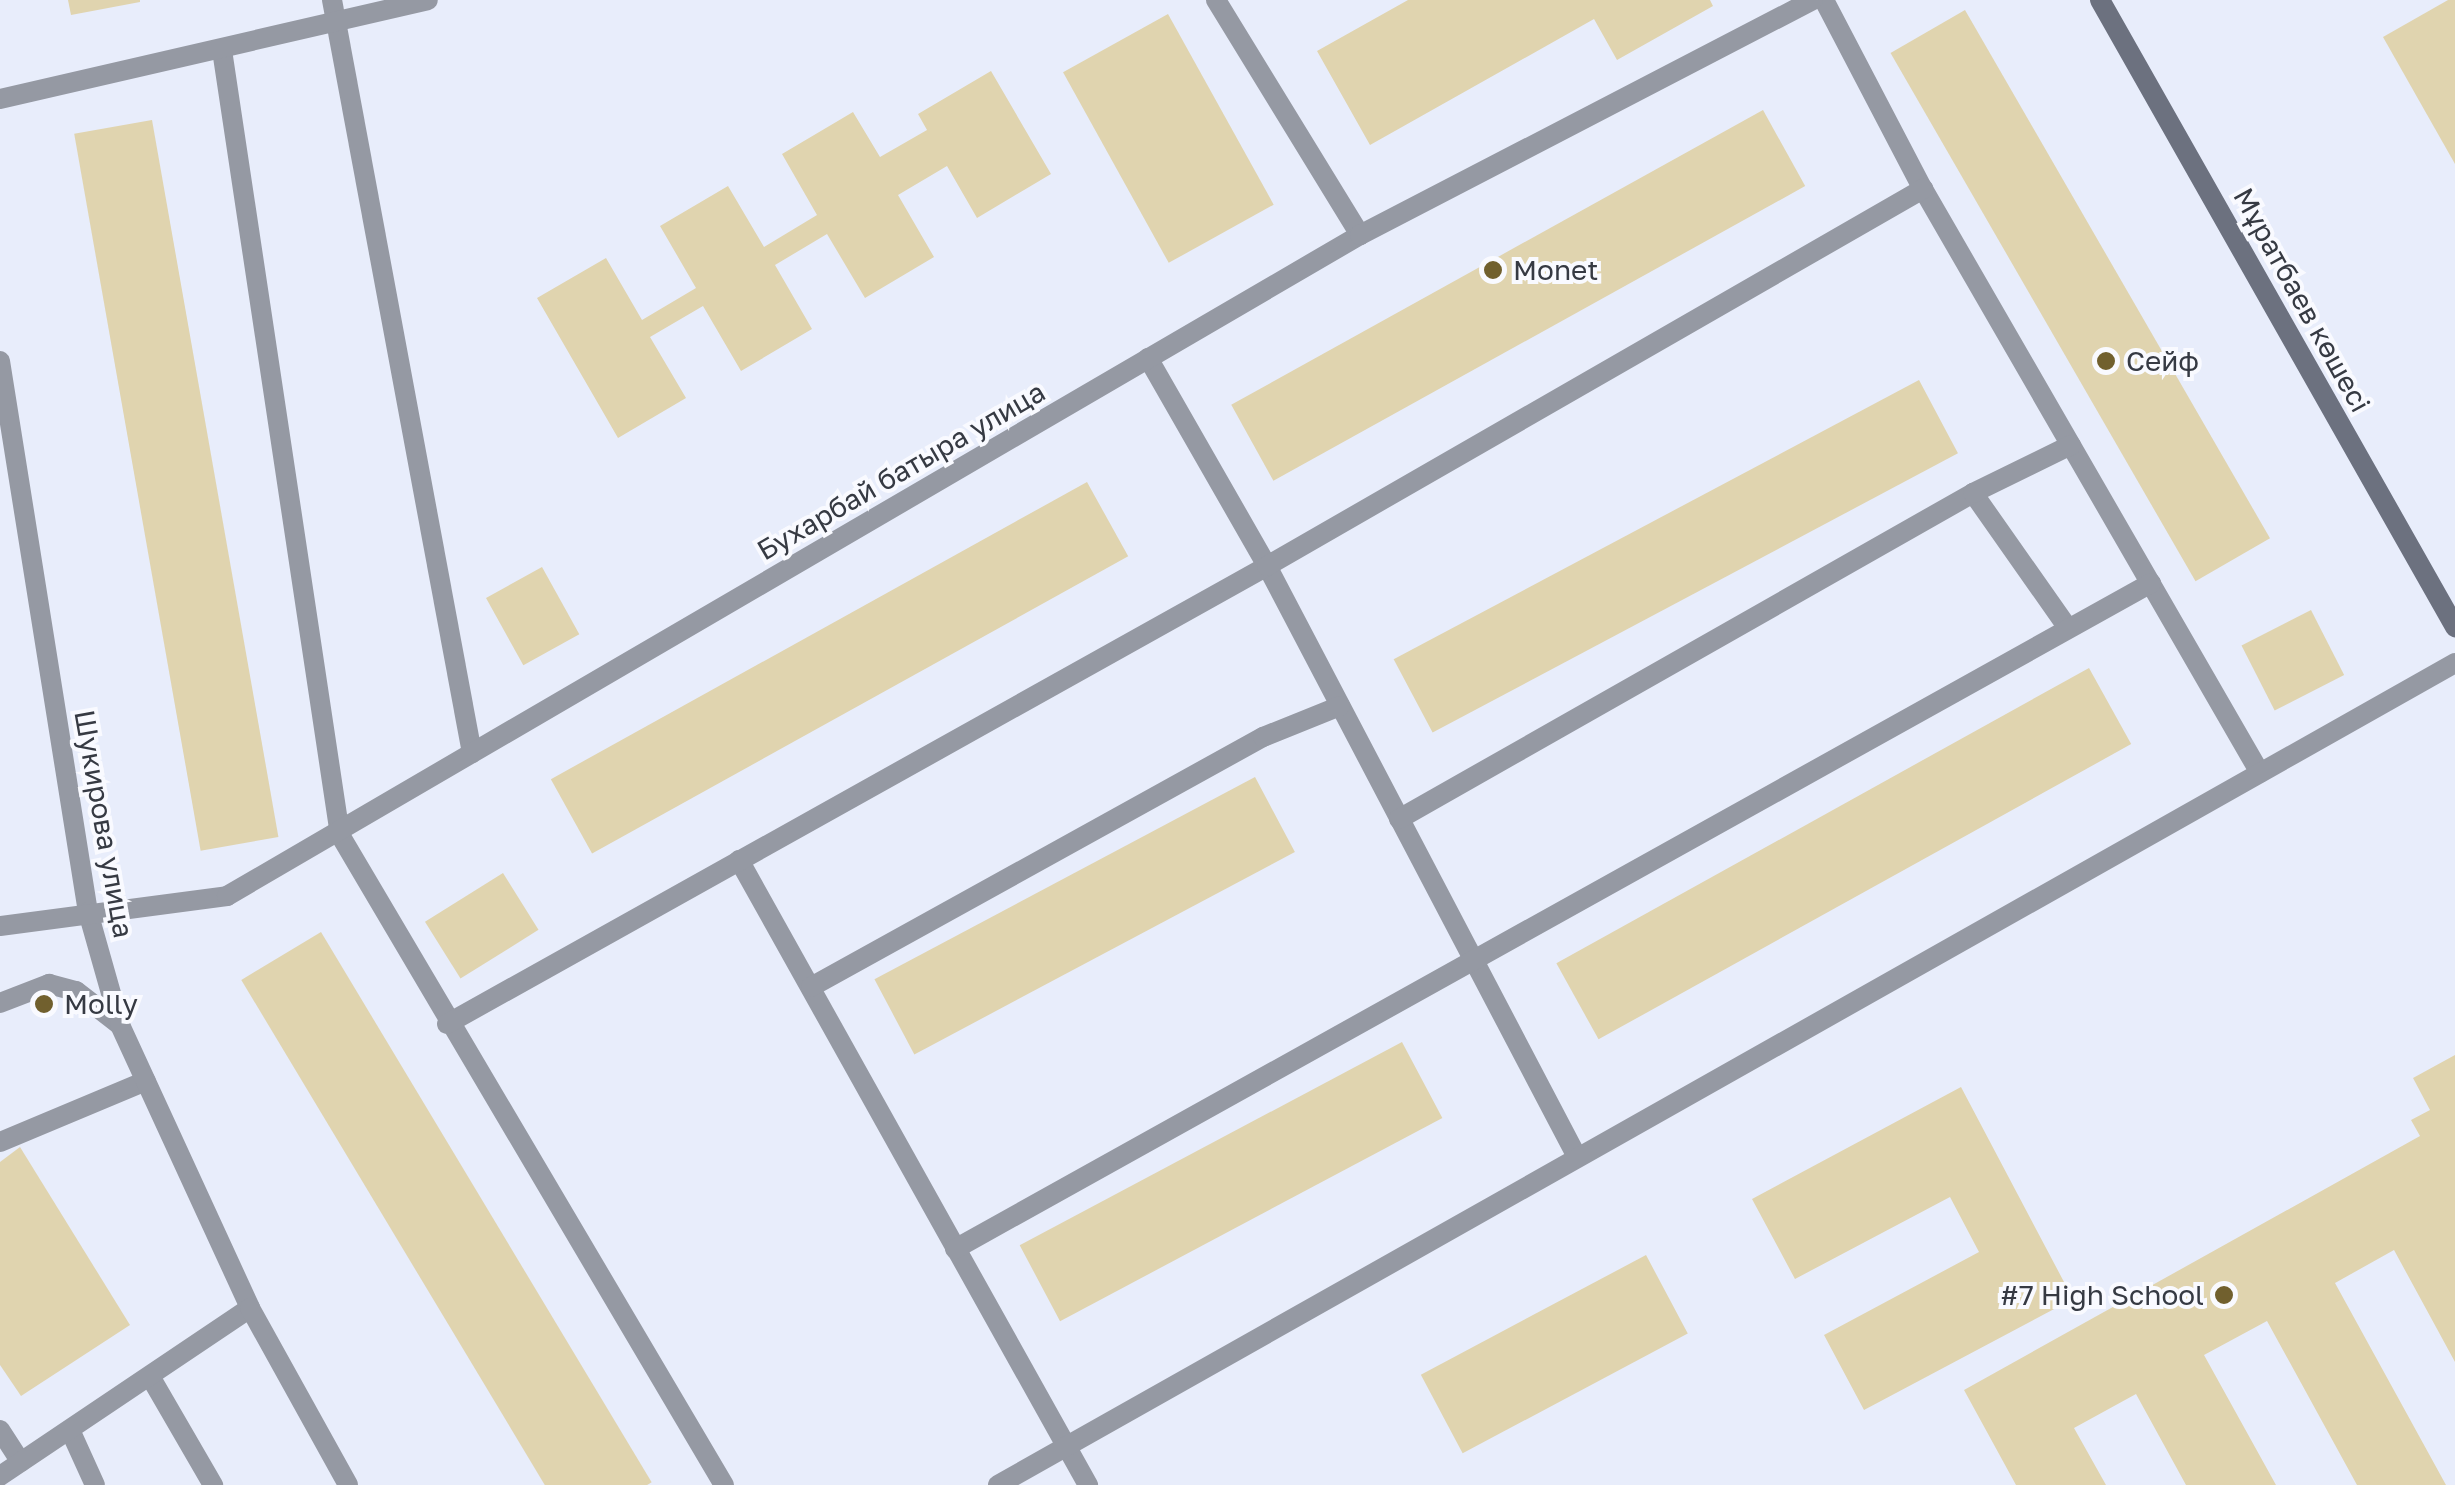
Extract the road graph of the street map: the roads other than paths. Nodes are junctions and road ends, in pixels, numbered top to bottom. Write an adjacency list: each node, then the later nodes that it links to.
1 (332, 0): 7 (street)
2 (428, 0): 7 (street)
3 (1216, 0): 11 (street)
4 (1812, 0): 11 (street, Бухарбай батыра улица)
5 (1824, 0): 10 (street)
6 (2100, 0): 18 (street, Мұратбаев көшесі)
7 (336, 25): 8 (street); 22 (street)
8 (222, 50): 9 (street); 25 (street)
9 (0, 100)
10 (1923, 188): 14 (street); 16 (street)
11 (1360, 235): 12 (street, Бухарбай батыра улица)
12 (1148, 358): 16 (street); 22 (street, Бухарбай батыра улица)
13 (0, 361): 27 (street, Шукирова улица)
14 (2071, 445): 15 (street); 17 (street)
15 (1973, 494): 19 (street); 24 (street)
16 (1267, 566): 21 (street); 26 (street)
17 (2151, 583): 19 (street); 23 (street)
18 (2455, 627)
19 (2068, 628): 29 (street)
20 (2455, 663): 23 (street)
21 (1340, 706): 24 (street); 30 (street)
22 (472, 753): 25 (street, Бухарбай батыра улица)
23 (2260, 773): 36 (street)
24 (1399, 819): 29 (street)
25 (340, 835): 27 (street, Бухарбай батыра улица); 32 (street)
26 (739, 860): 30 (street); 32 (street)
27 (88, 912): 28 (street, Бухарбай батыра улица); 33 (street, Шукирова улица)
28 (0, 926)
29 (1471, 956): 36 (street); 37 (street)
30 (810, 987): 37 (street)
31 (0, 1002): 33 (street)
32 (446, 1024): 48 (street)
33 (120, 1025): 34 (street, Шукирова улица)
34 (146, 1080): 35 (street); 38 (street, Шукирова улица)
35 (0, 1142)
36 (1577, 1157): 42 (street)
37 (956, 1249): 42 (street)
38 (250, 1308): 39 (street); 47 (street, Шукирова улица)
39 (151, 1378): 41 (street); 46 (street)
40 (0, 1430): 43 (street)
41 (70, 1430): 43 (street); 45 (street)
42 (1066, 1444): 49 (street); 50 (street)
43 (21, 1462): 44 (street)
44 (0, 1476)
45 (94, 1485)
46 (213, 1485)
47 (348, 1485)
48 (724, 1485)
49 (998, 1485)
50 (1088, 1485)

